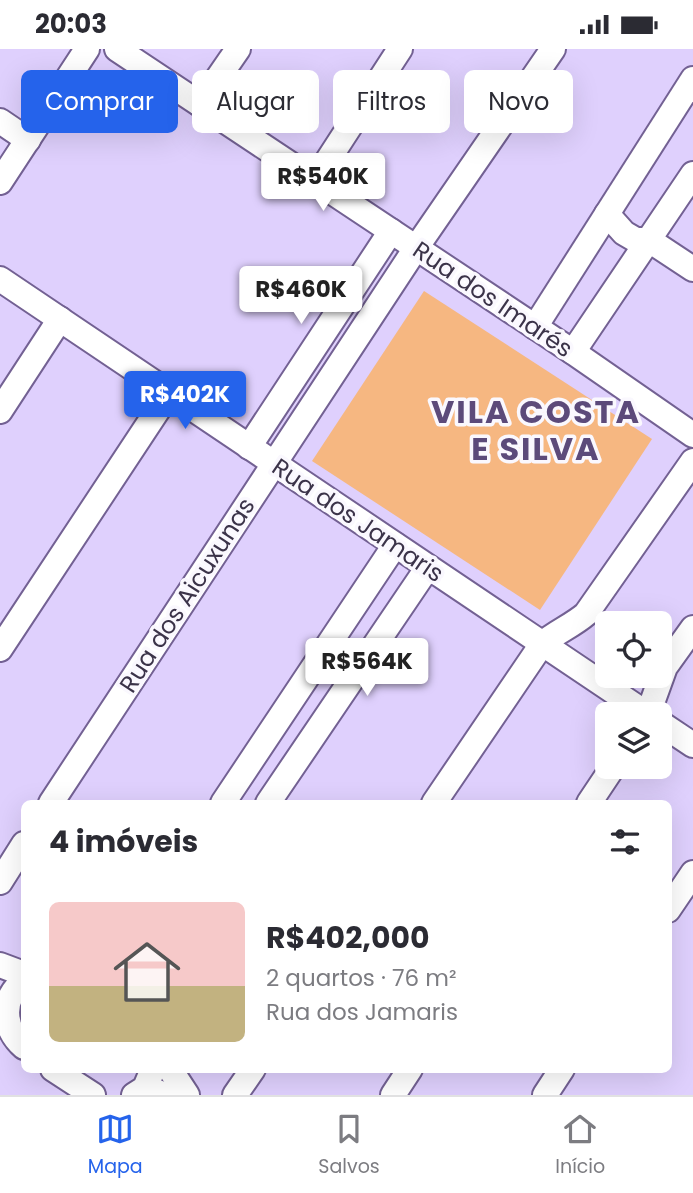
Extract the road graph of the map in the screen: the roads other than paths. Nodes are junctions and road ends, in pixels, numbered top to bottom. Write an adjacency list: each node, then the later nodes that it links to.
1 (87, 49): 12 (street)
2 (117, 49): 8 (street, Rua dos Imarés)
3 (239, 49): 6 (street)
4 (400, 49): 14 (street)
5 (553, 49): 19 (street, Rua dos Aicuxunas)
6 (224, 70)
7 (693, 79): 9 (street)
8 (192, 99)
9 (685, 111): 16 (street)
10 (0, 121): 12 (street)
11 (244, 133): 14 (street, Rua dos Imarés)
12 (27, 140): 15 (street)
13 (693, 174): 18 (street)
14 (315, 180): 17 (street, Rua dos Imarés)
15 (0, 182)
16 (607, 214): 18 (street); 23 (street)
17 (391, 231): 19 (street, Rua dos Imarés); 28 (street)
18 (649, 240): 20 (street); 24 (street)
19 (416, 248): 23 (street, Rua dos Imarés); 30 (street, Rua dos Aicuxunas)
20 (693, 269)
21 (0, 279): 22 (street, Rua dos Jamaris)
22 (60, 319): 25 (street, Rua dos Jamaris); 26 (street)
23 (535, 327): 24 (street, Rua dos Imarés)
24 (573, 352): 27 (street, Rua dos Imarés)
25 (169, 393): 28 (street, Rua dos Jamaris); 35 (street)
26 (0, 411)
27 (693, 435)
28 (249, 447): 30 (street, Rua dos Jamaris)
29 (693, 461): 34 (street)
30 (274, 463): 31 (street, Rua dos Jamaris); 41 (street, Rua dos Aicuxunas)
31 (395, 545): 32 (street, Rua dos Jamaris); 42 (street)
32 (428, 567): 34 (street, Rua dos Jamaris); 43 (street)
33 (693, 628): 37 (street)
34 (542, 644): 36 (street, Rua dos Jamaris); 44 (street)
35 (0, 649)
36 (630, 702)
37 (652, 702)
38 (672, 731): 39 (street)
39 (693, 745)
40 (605, 779): 45 (street)
41 (53, 800)
42 (225, 800)
43 (270, 800)
44 (436, 800)
45 (591, 800)
46 (21, 849): 48 (street)
47 (693, 873): 49 (street)
48 (0, 882)
49 (672, 904)
50 (0, 965): 51 (street)
51 (21, 973)
52 (21, 985): 53 (street)
53 (3, 1008): 54 (street)
54 (21, 1044)
55 (59, 1073): 60 (street)
56 (173, 1073): 61 (street)
57 (250, 1073): 62 (street)
58 (407, 1073): 63 (street)
59 (559, 1073): 64 (street)
60 (93, 1095)
61 (187, 1095)
62 (235, 1095)
63 (393, 1095)
64 (545, 1095)

